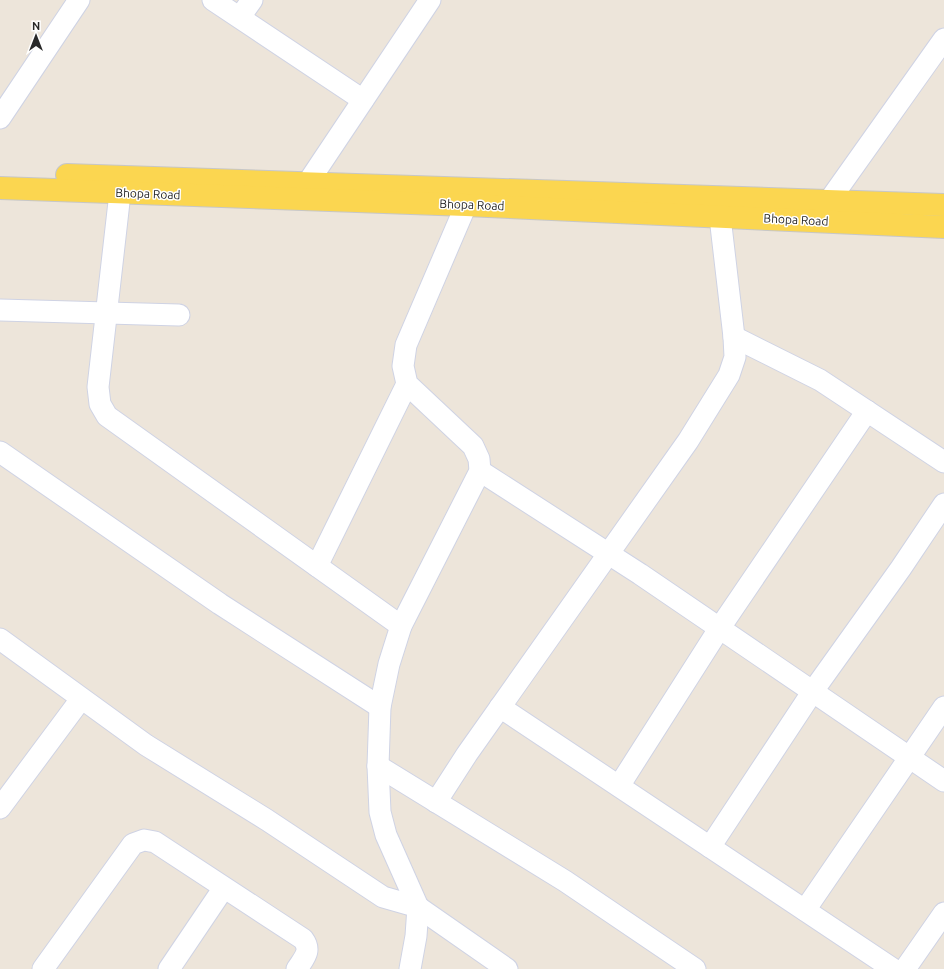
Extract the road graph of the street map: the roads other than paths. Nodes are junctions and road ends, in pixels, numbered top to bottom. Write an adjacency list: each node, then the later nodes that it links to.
1 (213, 0): 5 (street)
2 (252, 0): 5 (street)
3 (430, 0): 7 (street)
4 (72, 3): 8 (street)
5 (240, 17): 7 (street)
6 (944, 39): 14 (street)
7 (363, 100): 10 (street)
8 (0, 118)
9 (0, 173): 10 (main road, Bhopa Road)
10 (307, 184): 13 (main road, Bhopa Road)
11 (0, 188): 12 (main road, Bhopa Road)
12 (120, 193): 13 (main road, Bhopa Road); 19 (street)
13 (467, 197): 14 (main road, Bhopa Road); 16 (main road, Bhopa Road); 22 (street)
14 (829, 201): 15 (main road, Bhopa Road)
15 (944, 205)
16 (720, 217): 17 (main road, Bhopa Road); 21 (street)
17 (944, 227)
18 (0, 310): 19 (street)
19 (106, 312): 20 (street); 29 (street)
20 (179, 315)
21 (734, 337): 23 (street); 28 (street)
22 (407, 384): 26 (street); 29 (street)
23 (866, 411): 25 (street); 31 (street)
24 (0, 452): 35 (street)
25 (944, 462)
26 (480, 471): 28 (street); 30 (street)
27 (944, 504): 33 (street)
28 (608, 554): 31 (street); 36 (street)
29 (317, 566): 30 (street)
30 (401, 626): 35 (street)
31 (719, 628): 33 (street); 41 (street)
32 (0, 639): 34 (street)
33 (813, 691): 38 (street); 44 (street)
34 (81, 699): 43 (street); 46 (street)
35 (380, 707): 39 (street)
36 (500, 707): 41 (street); 42 (street)
37 (944, 707): 38 (street)
38 (908, 757): 40 (street); 47 (street)
39 (378, 766): 42 (street); 46 (street)
40 (944, 781)
41 (619, 786): 44 (street)
42 (436, 802): 54 (street)
43 (0, 808)
44 (710, 847): 47 (street)
45 (223, 889): 49 (street); 50 (street); 51 (street)
46 (418, 907): 52 (street); 53 (street)
47 (805, 910): 55 (street)
48 (944, 913): 56 (street)
49 (43, 969)
50 (169, 969)
51 (297, 969)
52 (410, 969)
53 (507, 969)
54 (695, 969)
55 (893, 969)
56 (905, 969)

